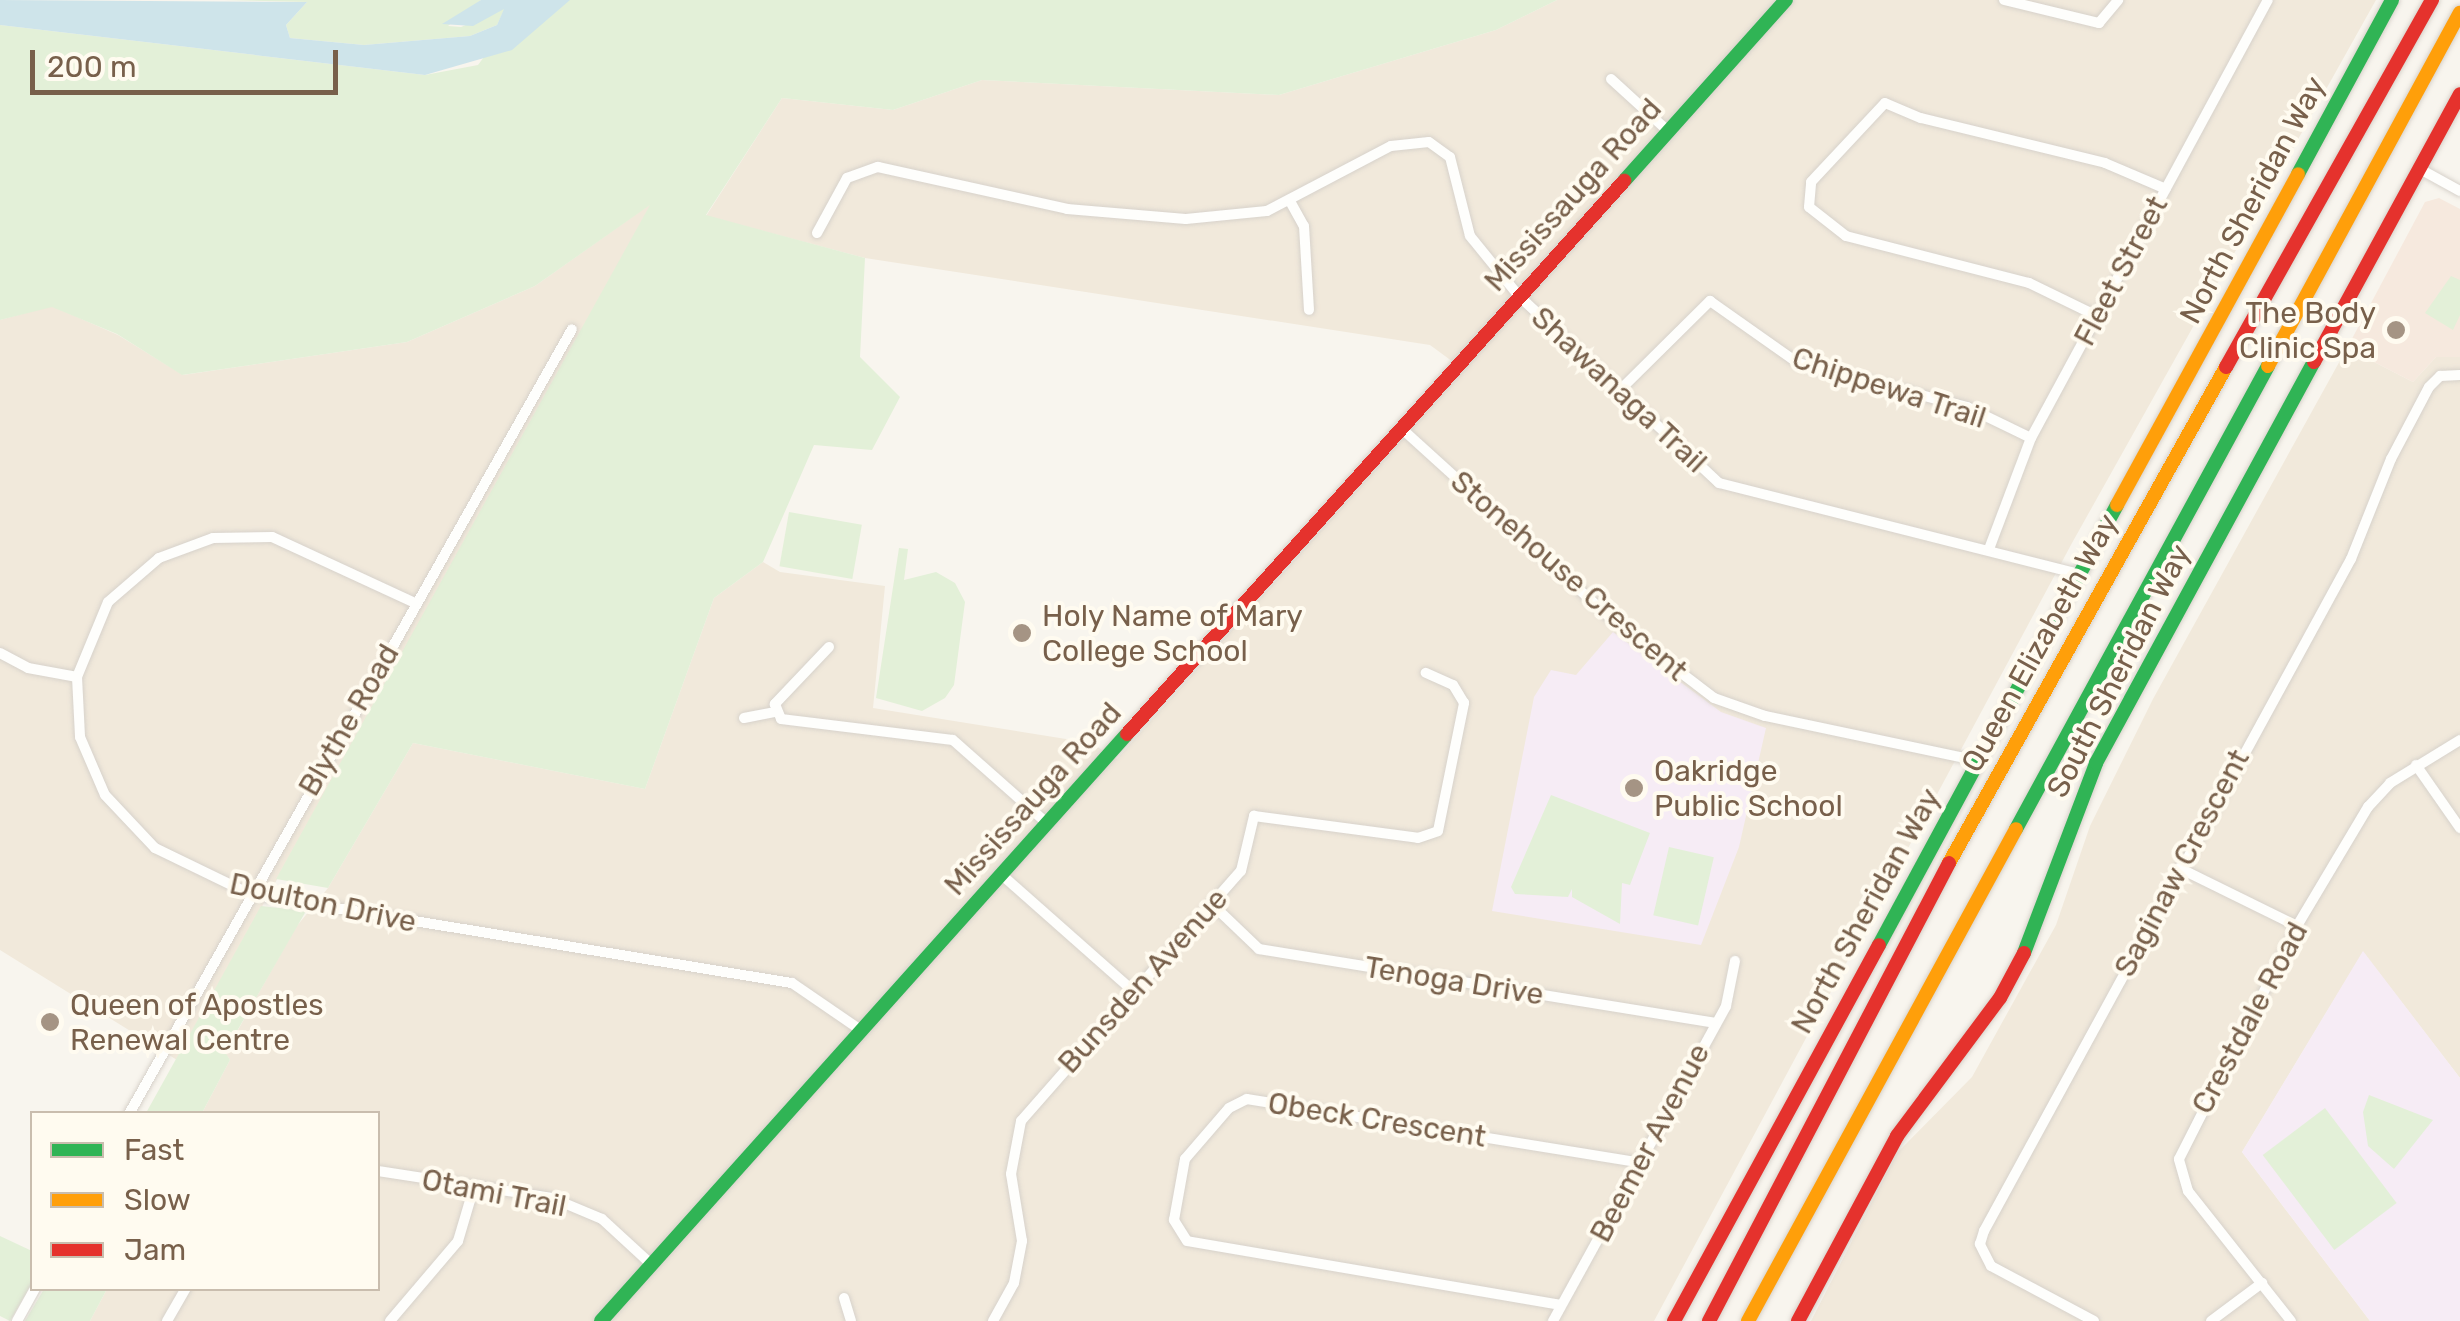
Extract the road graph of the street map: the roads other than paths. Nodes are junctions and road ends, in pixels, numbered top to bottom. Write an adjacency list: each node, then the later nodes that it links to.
1 (1786, 0): 10 (main road, Mississauga Road)
2 (2004, 0): 3 (street)
3 (2118, 0)
4 (2268, 0): 12 (street, Fleet Street)
5 (2392, 0): 25 (main road, North Sheridan Way)
6 (2432, 0): 65 (main road, Queen Elizabeth Way)
7 (2460, 12): 66 (main road)
8 (1610, 78): 10 (street)
9 (2460, 94): 11 (main road, South Sheridan Way)
10 (1668, 132): 16 (main road, Mississauga Road)
11 (2420, 169): 13 (street); 67 (main road, South Sheridan Way)
12 (2166, 190): 18 (street, Fleet Street); 18 (street)
13 (2460, 191)
14 (1291, 203): 15 (street, Shawanaga Trail); 16 (street, Shawanaga Trail); 17 (street)
15 (817, 233)
16 (1519, 296): 21 (street, Shawanaga Trail); 22 (main road, Mississauga Road)
17 (1309, 310)
18 (2097, 316): 23 (street, Fleet Street)
19 (572, 329): 26 (street, Blythe Road)
20 (2460, 375): 38 (street, Saginaw Crescent)
21 (1620, 390): 23 (street, Chippewa Trail); 24 (street, Shawanaga Trail)
22 (1402, 428): 34 (street, Stonehouse Crescent); 36 (main road, Mississauga Road)
23 (2031, 438): 24 (street, Fleet Street)
24 (1989, 549): 25 (street, Shawanaga Trail)
25 (2082, 574): 34 (main road, North Sheridan Way)
26 (415, 604): 30 (street, Doulton Drive); 40 (street, Blythe Road)
27 (829, 647): 31 (street)
28 (0, 653): 30 (street)
29 (1426, 674): 41 (street, Bunsden Avenue)
30 (78, 677): 40 (street, Doulton Drive)
31 (775, 712): 32 (street); 36 (street)
32 (744, 718)
33 (2460, 740): 35 (street, Crestdale Road)
34 (1980, 761): 64 (main road, North Sheridan Way)
35 (2416, 765): 37 (street); 42 (street, Crestdale Road)
36 (1048, 824): 39 (main road, Mississauga Road)
37 (2460, 828)
38 (2179, 868): 42 (street); 68 (street, Saginaw Crescent)
39 (1002, 875): 44 (street); 46 (main road, Mississauga Road)
40 (250, 894): 46 (street, Doulton Drive); 47 (street, Blythe Road)
41 (1212, 904): 44 (street, Bunsden Avenue); 45 (street, Tenoga Drive)
42 (2297, 926): 52 (street, Crestdale Road)
43 (1736, 960): 45 (street, Beemer Avenue)
44 (1133, 991): 62 (street, Bunsden Avenue)
45 (1714, 1023): 48 (street, Beemer Avenue)
46 (862, 1031): 51 (main road, Mississauga Road)
47 (132, 1111)
48 (1640, 1163): 56 (street, Beemer Avenue); 56 (street, Obeck Crescent)
49 (380, 1170): 50 (street, Otami Trail)
50 (474, 1187): 51 (street, Otami Trail); 59 (street)
51 (651, 1264): 60 (main road, Mississauga Road)
52 (2262, 1283): 69 (street); 70 (street, Crestdale Road)
53 (33, 1291): 57 (street)
54 (184, 1291): 58 (street)
55 (844, 1298): 61 (street)
56 (1562, 1305): 63 (street, Beemer Avenue)
57 (17, 1321)
58 (167, 1321)
59 (390, 1321)
60 (600, 1321)
61 (851, 1321)
62 (994, 1321)
63 (1553, 1321)
64 (1674, 1321)
65 (1708, 1321)
66 (1748, 1321)
67 (1798, 1321)
68 (2094, 1321)
69 (2212, 1321)
70 (2291, 1321)

